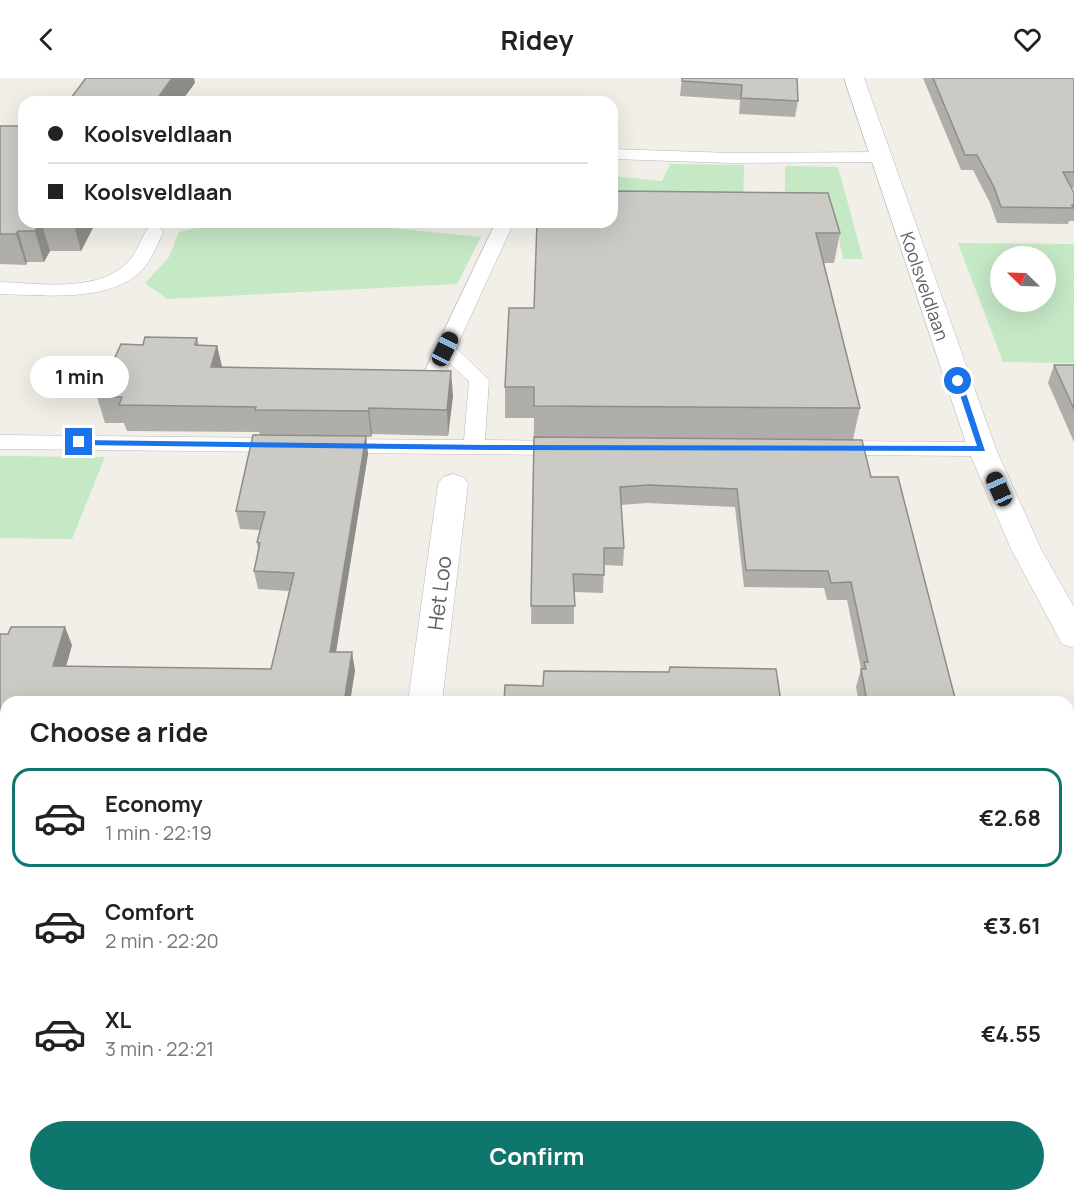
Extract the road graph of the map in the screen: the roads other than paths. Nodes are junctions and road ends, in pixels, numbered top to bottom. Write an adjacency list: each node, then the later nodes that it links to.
1 (854, 78): 3 (street, Koolsveldlaan)
2 (618, 154): 3 (lane)
3 (880, 157): 13 (street, Koolsveldlaan)
4 (502, 228): 7 (lane)
5 (154, 232): 6 (lane)
6 (0, 288)
7 (445, 349): 8 (lane); 10 (lane)
8 (429, 383)
9 (0, 442): 10 (lane)
10 (474, 447): 11 (lane)
11 (584, 448)
12 (812, 448): 13 (lane)
13 (982, 449): 15 (street, Koolsveldlaan)
14 (453, 484): 16 (street, Het Loo)
15 (1074, 636)
16 (426, 696)

